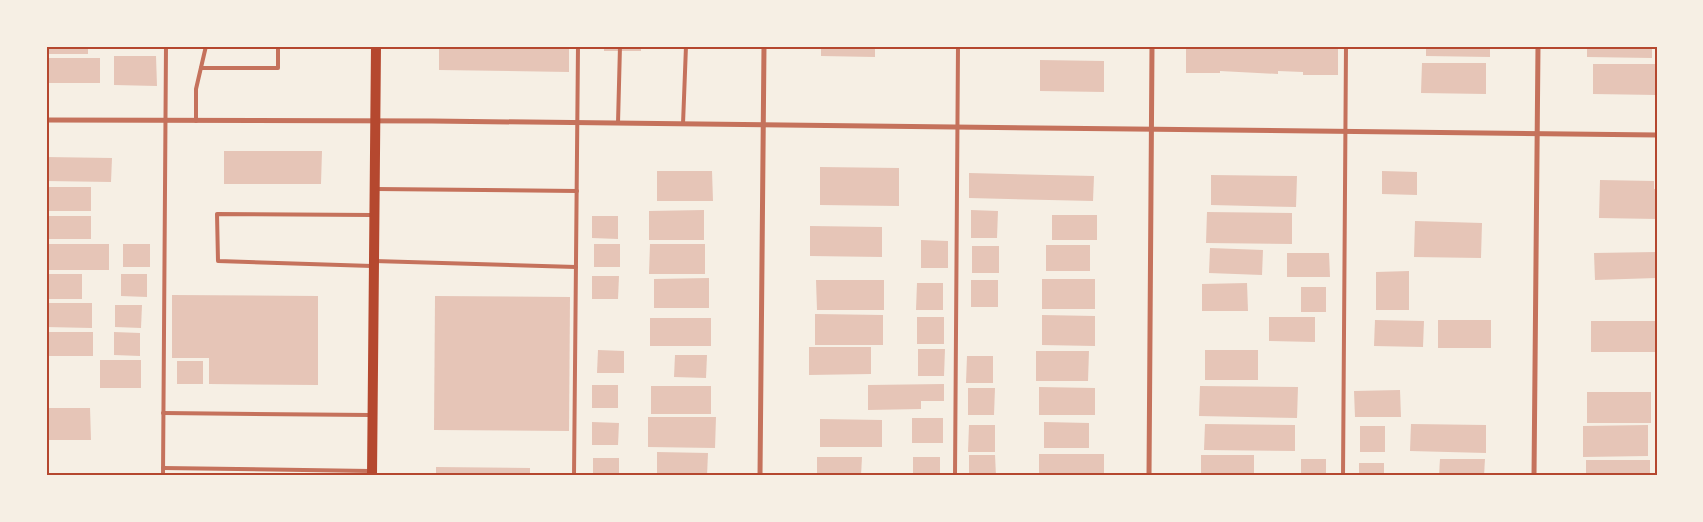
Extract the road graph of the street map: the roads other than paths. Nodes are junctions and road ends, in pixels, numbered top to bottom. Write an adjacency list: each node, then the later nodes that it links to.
1 (166, 46): 15 (lane)
2 (206, 46): 13 (lane)
3 (278, 46): 13 (lane)
4 (376, 46): 17 (main road)
5 (578, 46): 18 (lane)
6 (620, 46): 19 (lane)
7 (686, 46): 20 (lane)
8 (764, 46): 21 (street)
9 (958, 46): 22 (lane)
10 (1152, 46): 23 (street)
11 (1346, 46): 24 (lane)
12 (1538, 46): 25 (street)
13 (201, 68): 16 (lane)
14 (46, 120): 15 (street)
15 (166, 120): 16 (street); 32 (lane)
16 (196, 121): 17 (street)
17 (375, 121): 18 (street); 27 (main road)
18 (577, 123): 19 (street); 28 (lane)
19 (618, 123): 20 (street)
20 (683, 124): 21 (street)
21 (763, 125): 22 (street); 38 (street)
22 (958, 127): 23 (street); 39 (lane)
23 (1151, 129): 24 (street); 40 (street)
24 (1345, 131): 25 (street); 41 (lane)
25 (1538, 134): 26 (street); 42 (street)
26 (1657, 135)
27 (375, 189): 28 (lane); 29 (main road)
28 (577, 191): 31 (lane)
29 (374, 215): 30 (main road); 30 (lane)
30 (374, 264): 31 (lane); 33 (main road)
31 (576, 267): 37 (lane)
32 (163, 413): 33 (lane); 34 (lane)
33 (373, 415): 35 (main road)
34 (163, 468): 35 (lane); 36 (lane)
35 (372, 473)
36 (163, 476)
37 (574, 476)
38 (760, 476)
39 (955, 476)
40 (1149, 476)
41 (1342, 476)
42 (1534, 476)

